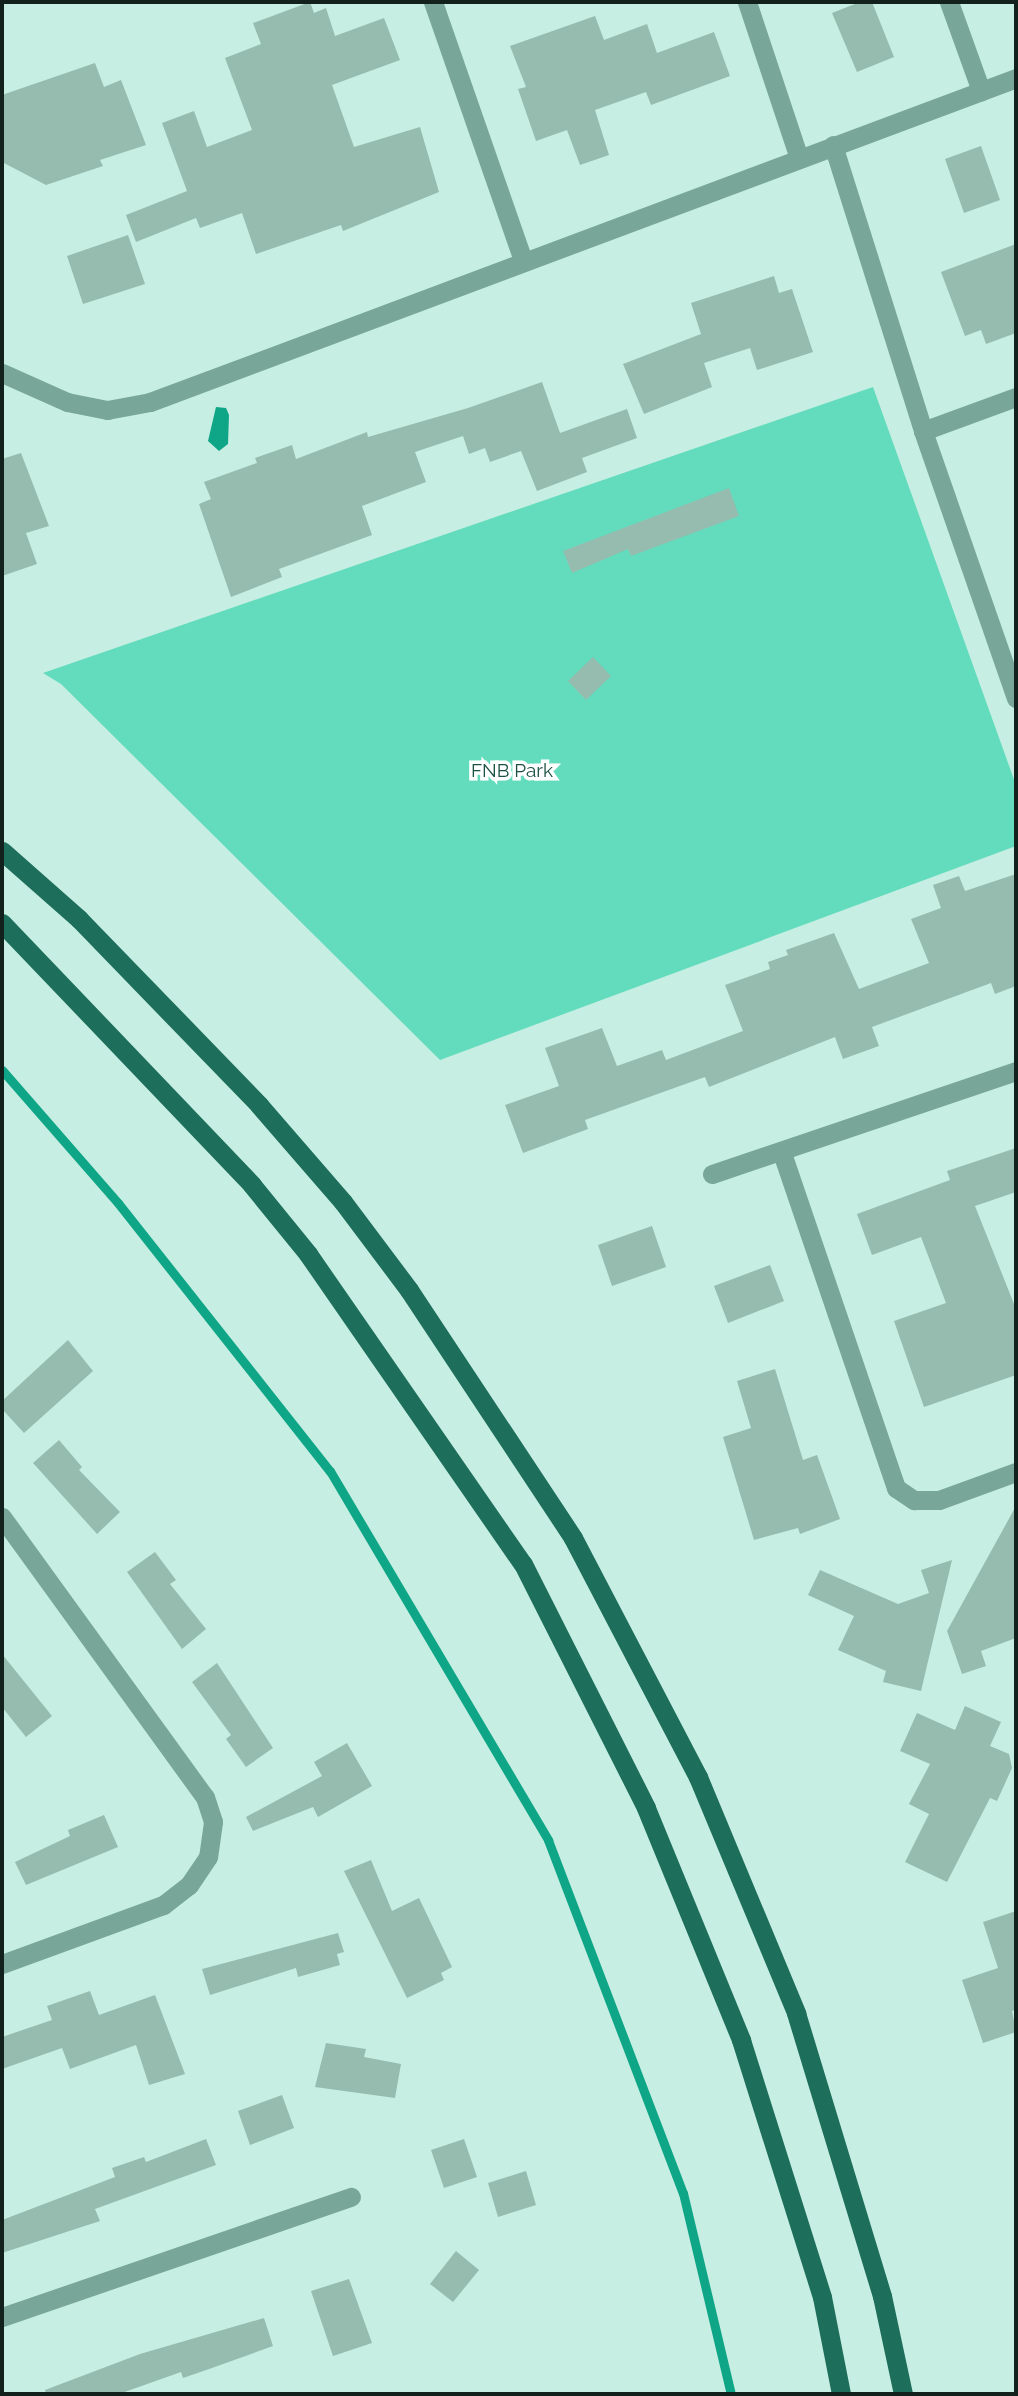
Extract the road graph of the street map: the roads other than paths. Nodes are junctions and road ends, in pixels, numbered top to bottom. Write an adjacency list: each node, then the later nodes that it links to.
1 (433, 2): 8 (street)
2 (747, 2): 7 (street)
3 (949, 2): 5 (street)
4 (1016, 78): 5 (street)
5 (981, 91): 6 (street)
6 (833, 145): 7 (street); 11 (street)
7 (799, 158): 8 (street)
8 (523, 260): 9 (street)
9 (2, 373)
10 (1016, 397): 11 (street)
11 (923, 431): 12 (street)
12 (1016, 698)
13 (2, 851): 24 (main road)
14 (2, 923): 23 (main road)
15 (1016, 1072): 16 (street)
16 (782, 1153): 17 (street); 18 (street)
17 (712, 1174)
18 (1016, 1472)
19 (2, 1517): 20 (street)
20 (2, 1964)
21 (351, 2197): 22 (street)
22 (2, 2317)
23 (841, 2394)
24 (903, 2394)

